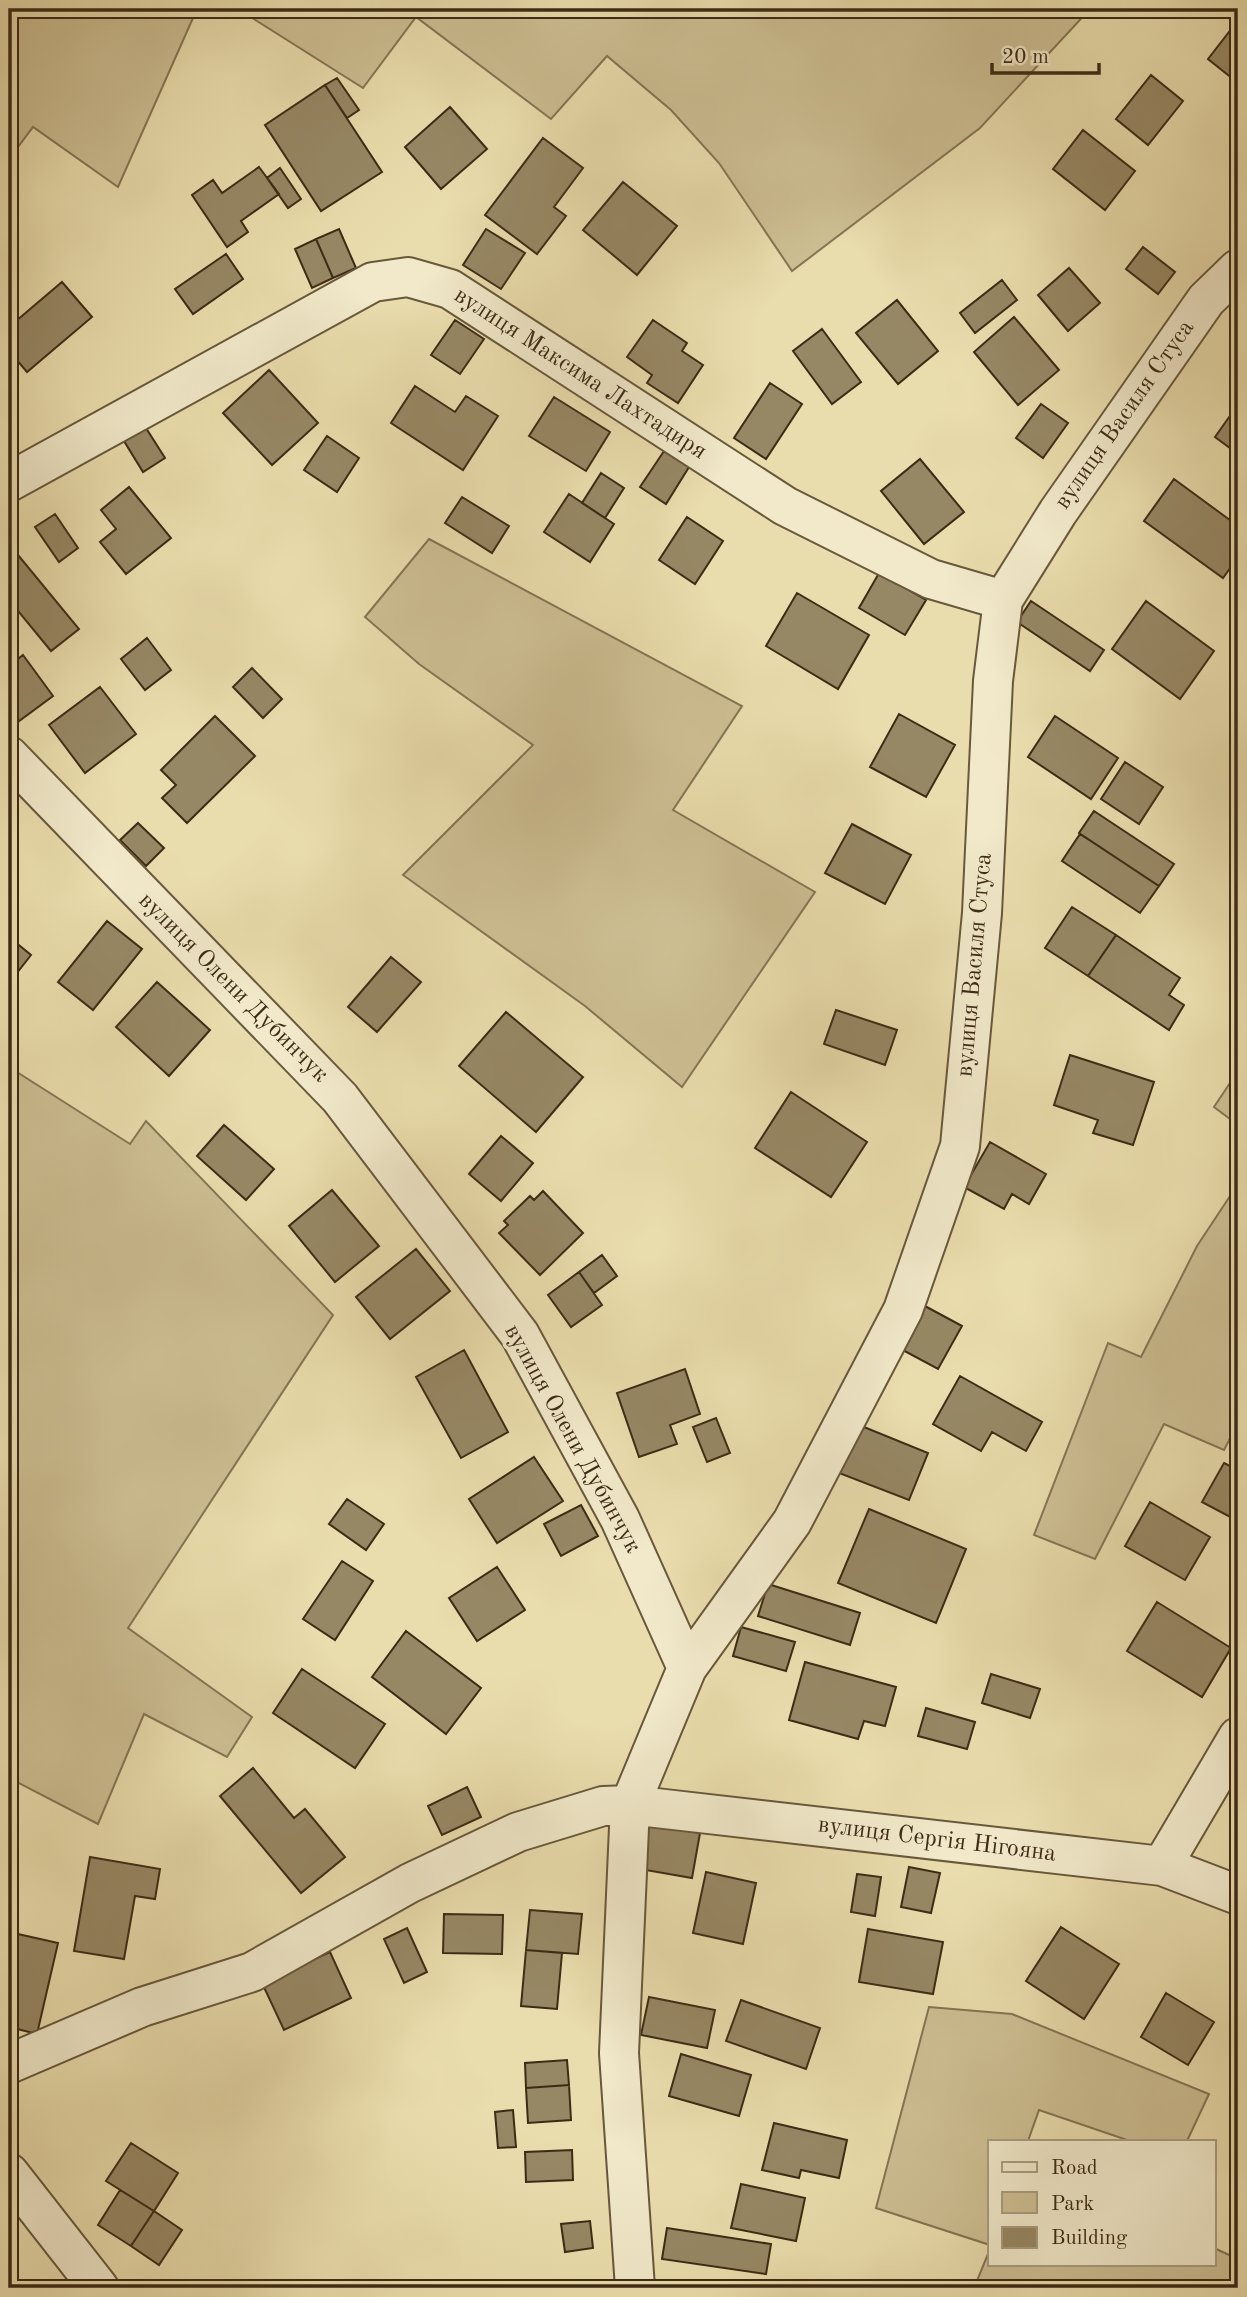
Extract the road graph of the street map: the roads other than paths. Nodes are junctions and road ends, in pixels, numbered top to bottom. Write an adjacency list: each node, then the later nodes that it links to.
1 (1238, 269): 3 (street, вулиця Василя Стуса)
2 (9, 482): 3 (street, вулиця Максима Лахтадиря)
3 (1003, 600): 5 (street, вулиця Василя Стуса)
4 (9, 757): 5 (street, вулиця Олени Дубинчук)
5 (687, 1668): 7 (street)
6 (1238, 1737): 8 (street)
7 (630, 1805): 8 (street, вулиця Сергія Нігояна); 10 (street, вулиця Сергія Нігояна); 13 (street)
8 (1162, 1866): 9 (street, вулиця Сергія Нігояна)
9 (1238, 1895)
10 (9, 2064)
11 (9, 2173): 12 (street)
12 (99, 2288)
13 (635, 2288)

